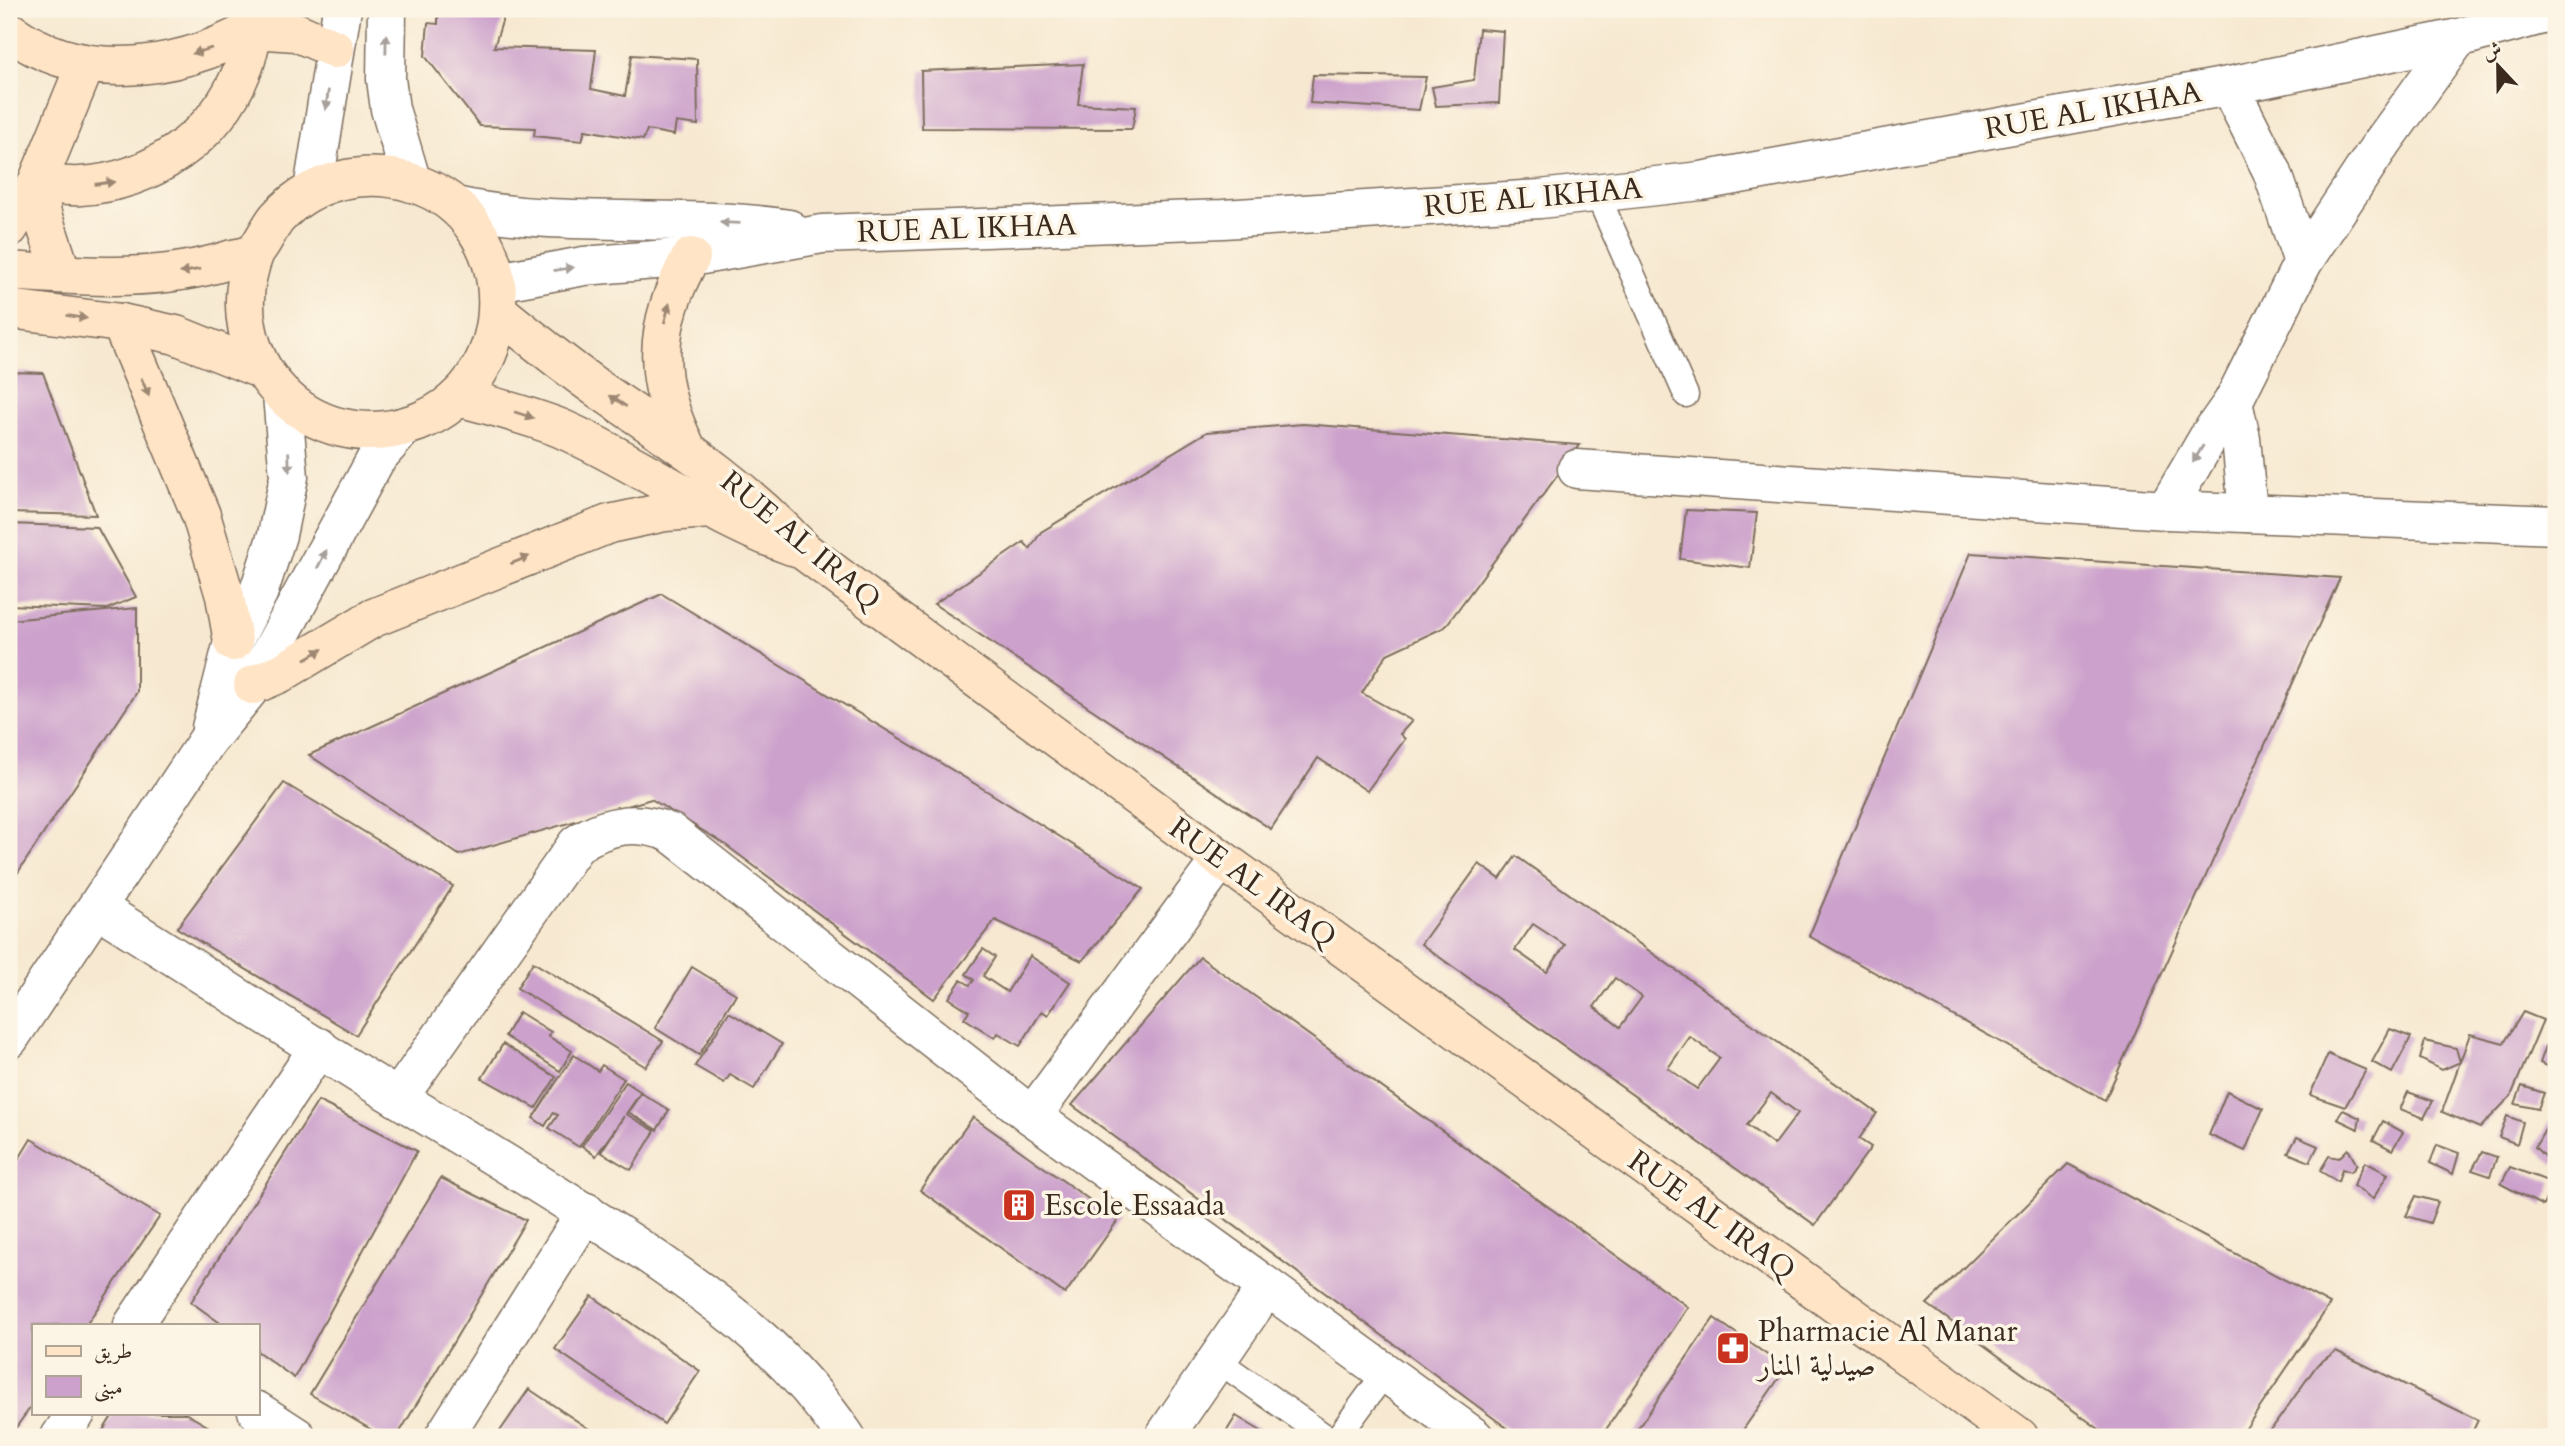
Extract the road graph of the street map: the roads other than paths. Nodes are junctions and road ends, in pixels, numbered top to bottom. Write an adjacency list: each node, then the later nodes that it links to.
1 (342, 9): 7 (street)
2 (387, 9): 11 (street, one-way to 2)
3 (2556, 11): 6 (street, RUE AL IKHAA)
4 (269, 19): 7 (street); 8 (street, one-way to 8); 10 (street, one-way to 4)
5 (9, 31): 8 (street)
6 (2458, 38): 9 (street, RUE AL IKHAA); 19 (street)
7 (335, 49): 12 (street, one-way to 12)
8 (85, 66): 10 (street)
9 (2229, 86): 13 (street, RUE AL IKHAA); 19 (street)
10 (37, 183): 15 (street); 21 (street)
11 (412, 183): 12 (street); 14 (street)
12 (313, 190): 17 (street)
13 (1597, 194): 16 (street, RUE AL IKHAA); 26 (lane)
14 (455, 206): 16 (street, one-way to 14); 22 (street)
15 (9, 228)
16 (822, 234): 18 (street, RUE AL IKHAA)
17 (255, 252): 21 (street, one-way to 21); 25 (street)
18 (691, 257): 22 (street, RUE AL IKHAA, one-way to 18); 30 (street, one-way to 18)
19 (2303, 262): 28 (street)
20 (9, 271): 21 (street)
21 (62, 274)
22 (498, 297): 27 (street); 30 (street, RUE AL IRAQ, one-way to 22)
23 (9, 309): 24 (street, one-way to 24)
24 (121, 323): 25 (street); 37 (street, one-way to 37)
25 (272, 382): 29 (street); 37 (street, one-way to 37)
26 (1686, 395)
27 (458, 397): 29 (street); 32 (street, one-way to 32)
28 (2234, 402): 33 (street, one-way to 33); 34 (street)
29 (405, 426): 38 (street, one-way to 29)
30 (687, 449): 36 (street, RUE AL IRAQ)
31 (1577, 469): 33 (street)
32 (712, 509): 36 (street); 38 (street, one-way to 32)
33 (2166, 510): 34 (street)
34 (2248, 513): 35 (street)
35 (2556, 525)
36 (804, 551): 40 (street, RUE AL IRAQ)
37 (233, 642): 39 (street)
38 (253, 684): 39 (street)
39 (208, 741): 41 (street)
40 (1221, 859): 45 (street); 61 (street, RUE AL IRAQ)
41 (97, 908): 42 (street); 43 (street)
42 (9, 1039)
43 (319, 1046): 44 (street); 48 (street)
44 (398, 1098): 45 (street); 46 (street)
45 (1032, 1115): 47 (street)
46 (586, 1212): 55 (street); 56 (street)
47 (1267, 1287): 49 (street); 50 (street)
48 (134, 1324)
49 (1217, 1360): 57 (street); 58 (lane)
50 (1385, 1373): 59 (lane); 60 (street)
51 (259, 1412): 54 (street)
52 (75, 1414): 53 (street)
53 (60, 1437)
54 (297, 1437)
55 (444, 1437)
56 (846, 1437)
57 (1164, 1437)
58 (1325, 1437)
59 (1338, 1437)
60 (1474, 1437)
61 (2020, 1437)

